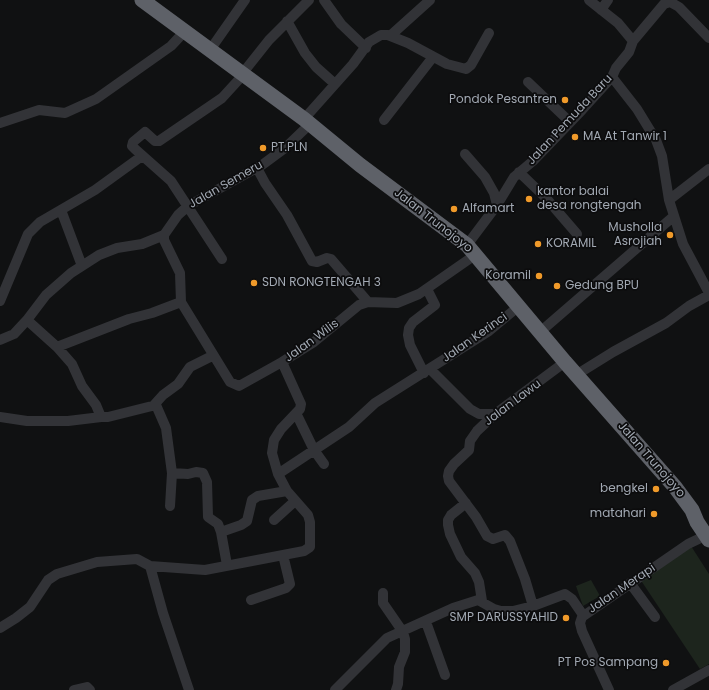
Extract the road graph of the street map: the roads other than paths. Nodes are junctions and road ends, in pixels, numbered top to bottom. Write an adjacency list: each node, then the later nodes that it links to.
1 (142, 0): 11 (highway, Jalan Trunojoyo)
2 (245, 0): 17 (street)
3 (309, 0): 10 (street)
4 (324, 0): 16 (street)
5 (430, 0): 13 (street)
6 (589, 0): 9 (street)
7 (608, 0): 9 (street)
8 (665, 2): 14 (street); 15 (street, Jalan Pemuda Baru)
9 (601, 10): 15 (street)
10 (287, 21): 19 (street); 22 (street)
11 (185, 31): 17 (highway, Jalan Trunojoyo); 24 (street)
12 (489, 33): 18 (street)
13 (390, 36): 16 (street, Jalan Semeru); 18 (street)
14 (709, 38)
15 (633, 41): 20 (street, Jalan Pemuda Baru)
16 (366, 48): 22 (street, Jalan Semeru)
17 (210, 50): 19 (highway, Jalan Trunojoyo)
18 (433, 56): 23 (street)
19 (243, 75): 25 (highway, Jalan Trunojoyo); 28 (street)
20 (612, 77): 26 (street, Jalan Pemuda Baru); 32 (street)
21 (528, 82): 26 (street)
22 (335, 84): 25 (street, Jalan Semeru)
23 (384, 120)
24 (1, 121)
25 (307, 122): 29 (street, Jalan Semeru); 39 (highway, Jalan Trunojoyo)
26 (570, 122): 31 (street, Jalan Pemuda Baru)
27 (465, 154): 33 (street)
28 (142, 156): 34 (street); 35 (street)
29 (257, 168): 34 (street, Jalan Semeru); 46 (street)
30 (709, 169): 32 (street)
31 (518, 172): 33 (street, Jalan Pemuda Baru); 37 (street)
32 (669, 200): 36 (street)
33 (497, 205): 39 (street, Jalan Pemuda Baru)
34 (188, 206): 38 (street, Jalan Semeru); 40 (street)
35 (61, 210): 41 (street); 44 (street)
36 (674, 216): 43 (street); 49 (street)
37 (577, 234)
38 (164, 235): 41 (street); 45 (street)
39 (471, 250): 42 (street); 47 (highway, Jalan Trunojoyo)
40 (222, 259)
41 (82, 266): 48 (street)
42 (427, 288): 46 (street); 55 (street)
43 (708, 289): 56 (street)
44 (0, 301)
45 (181, 302): 51 (street); 52 (street, Jalan Wilis)
46 (368, 302): 53 (street, Jalan Wilis)
47 (519, 306): 49 (highway, Jalan Trunojoyo); 55 (street, Jalan Kerinci)
48 (28, 320): 50 (street); 51 (street)
49 (540, 332): 54 (highway, Jalan Trunojoyo)
50 (0, 340)
51 (57, 347): 61 (street)
52 (212, 356): 53 (street, Jalan Wilis); 57 (street)
53 (282, 362): 58 (street)
54 (565, 362): 56 (highway, Jalan Trunojoyo); 59 (street, Jalan Lawu)
55 (427, 371): 59 (street); 62 (street, Jalan Kerinci)
56 (576, 375): 72 (highway, Jalan Trunojoyo)
57 (154, 405): 61 (street); 64 (street)
58 (296, 412): 62 (street); 65 (street)
59 (495, 414): 68 (street, Jalan Lawu)
60 (0, 417): 61 (street)
61 (101, 417)
62 (314, 450): 63 (street); 65 (street, Jalan Kerinci)
63 (324, 464)
64 (172, 473): 69 (street); 71 (street)
65 (278, 474): 66 (street)
66 (287, 491): 67 (street); 71 (street)
67 (295, 501): 70 (street); 73 (street)
68 (466, 503): 79 (street); 80 (street, Jalan Lawu)
69 (170, 506)
70 (274, 520)
71 (221, 532): 75 (street)
72 (707, 532): 76 (street, Jalan Merapi)
73 (283, 555): 75 (street); 78 (street)
74 (150, 566): 75 (street); 84 (street); 90 (street)
75 (227, 566)
76 (630, 583): 81 (street, Jalan Merapi); 82 (street)
77 (383, 593): 85 (street)
78 (251, 600)
79 (482, 602): 80 (street); 83 (street)
80 (533, 606): 81 (street)
81 (583, 615): 93 (street, Jalan Merapi)
82 (655, 617)
83 (426, 622): 85 (street); 87 (street)
84 (0, 628)
85 (403, 632): 91 (street); 92 (street)
86 (709, 670): 94 (street)
87 (445, 675)
88 (74, 690): 89 (street)
89 (90, 690)
90 (189, 690)
91 (335, 690)
92 (396, 690)
93 (610, 690)
94 (673, 690)

